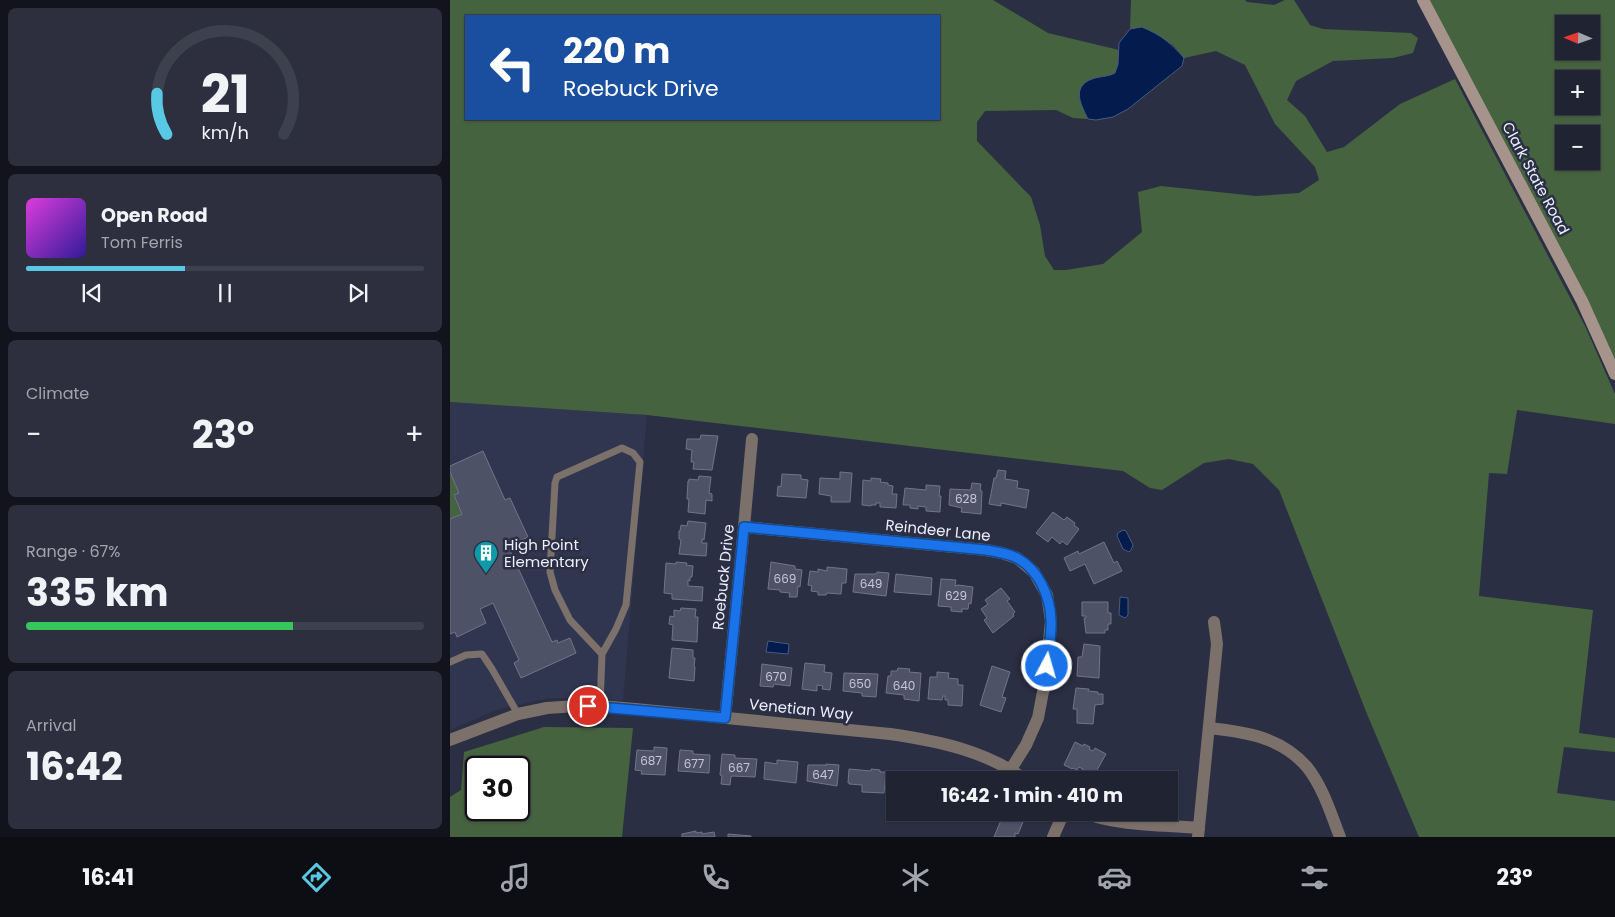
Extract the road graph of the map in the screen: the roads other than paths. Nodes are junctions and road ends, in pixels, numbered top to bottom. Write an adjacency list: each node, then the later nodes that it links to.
1 (1423, 0): 2 (main road, Clark State Road)
2 (1615, 374)
3 (752, 439): 4 (street, Roebuck Drive)
4 (744, 527): 10 (street, Roebuck Drive); 13 (street, Reindeer Lane)
5 (1214, 622): 11 (street)
6 (602, 654): 6 (lane); 8 (lane)
7 (450, 662): 9 (lane)
8 (600, 706): 9 (street, Venetian Way); 10 (street, Venetian Way)
9 (518, 714): 12 (street, Venetian Way)
10 (725, 718): 13 (street, Venetian Way)
11 (1209, 728): 17 (street); 19 (street)
12 (450, 740)
13 (1011, 769): 14 (street, Venetian Way)
14 (1014, 771)
15 (1060, 821): 18 (street)
16 (1113, 821): 17 (street)
17 (1199, 832)
18 (1052, 837)
19 (1340, 837)

